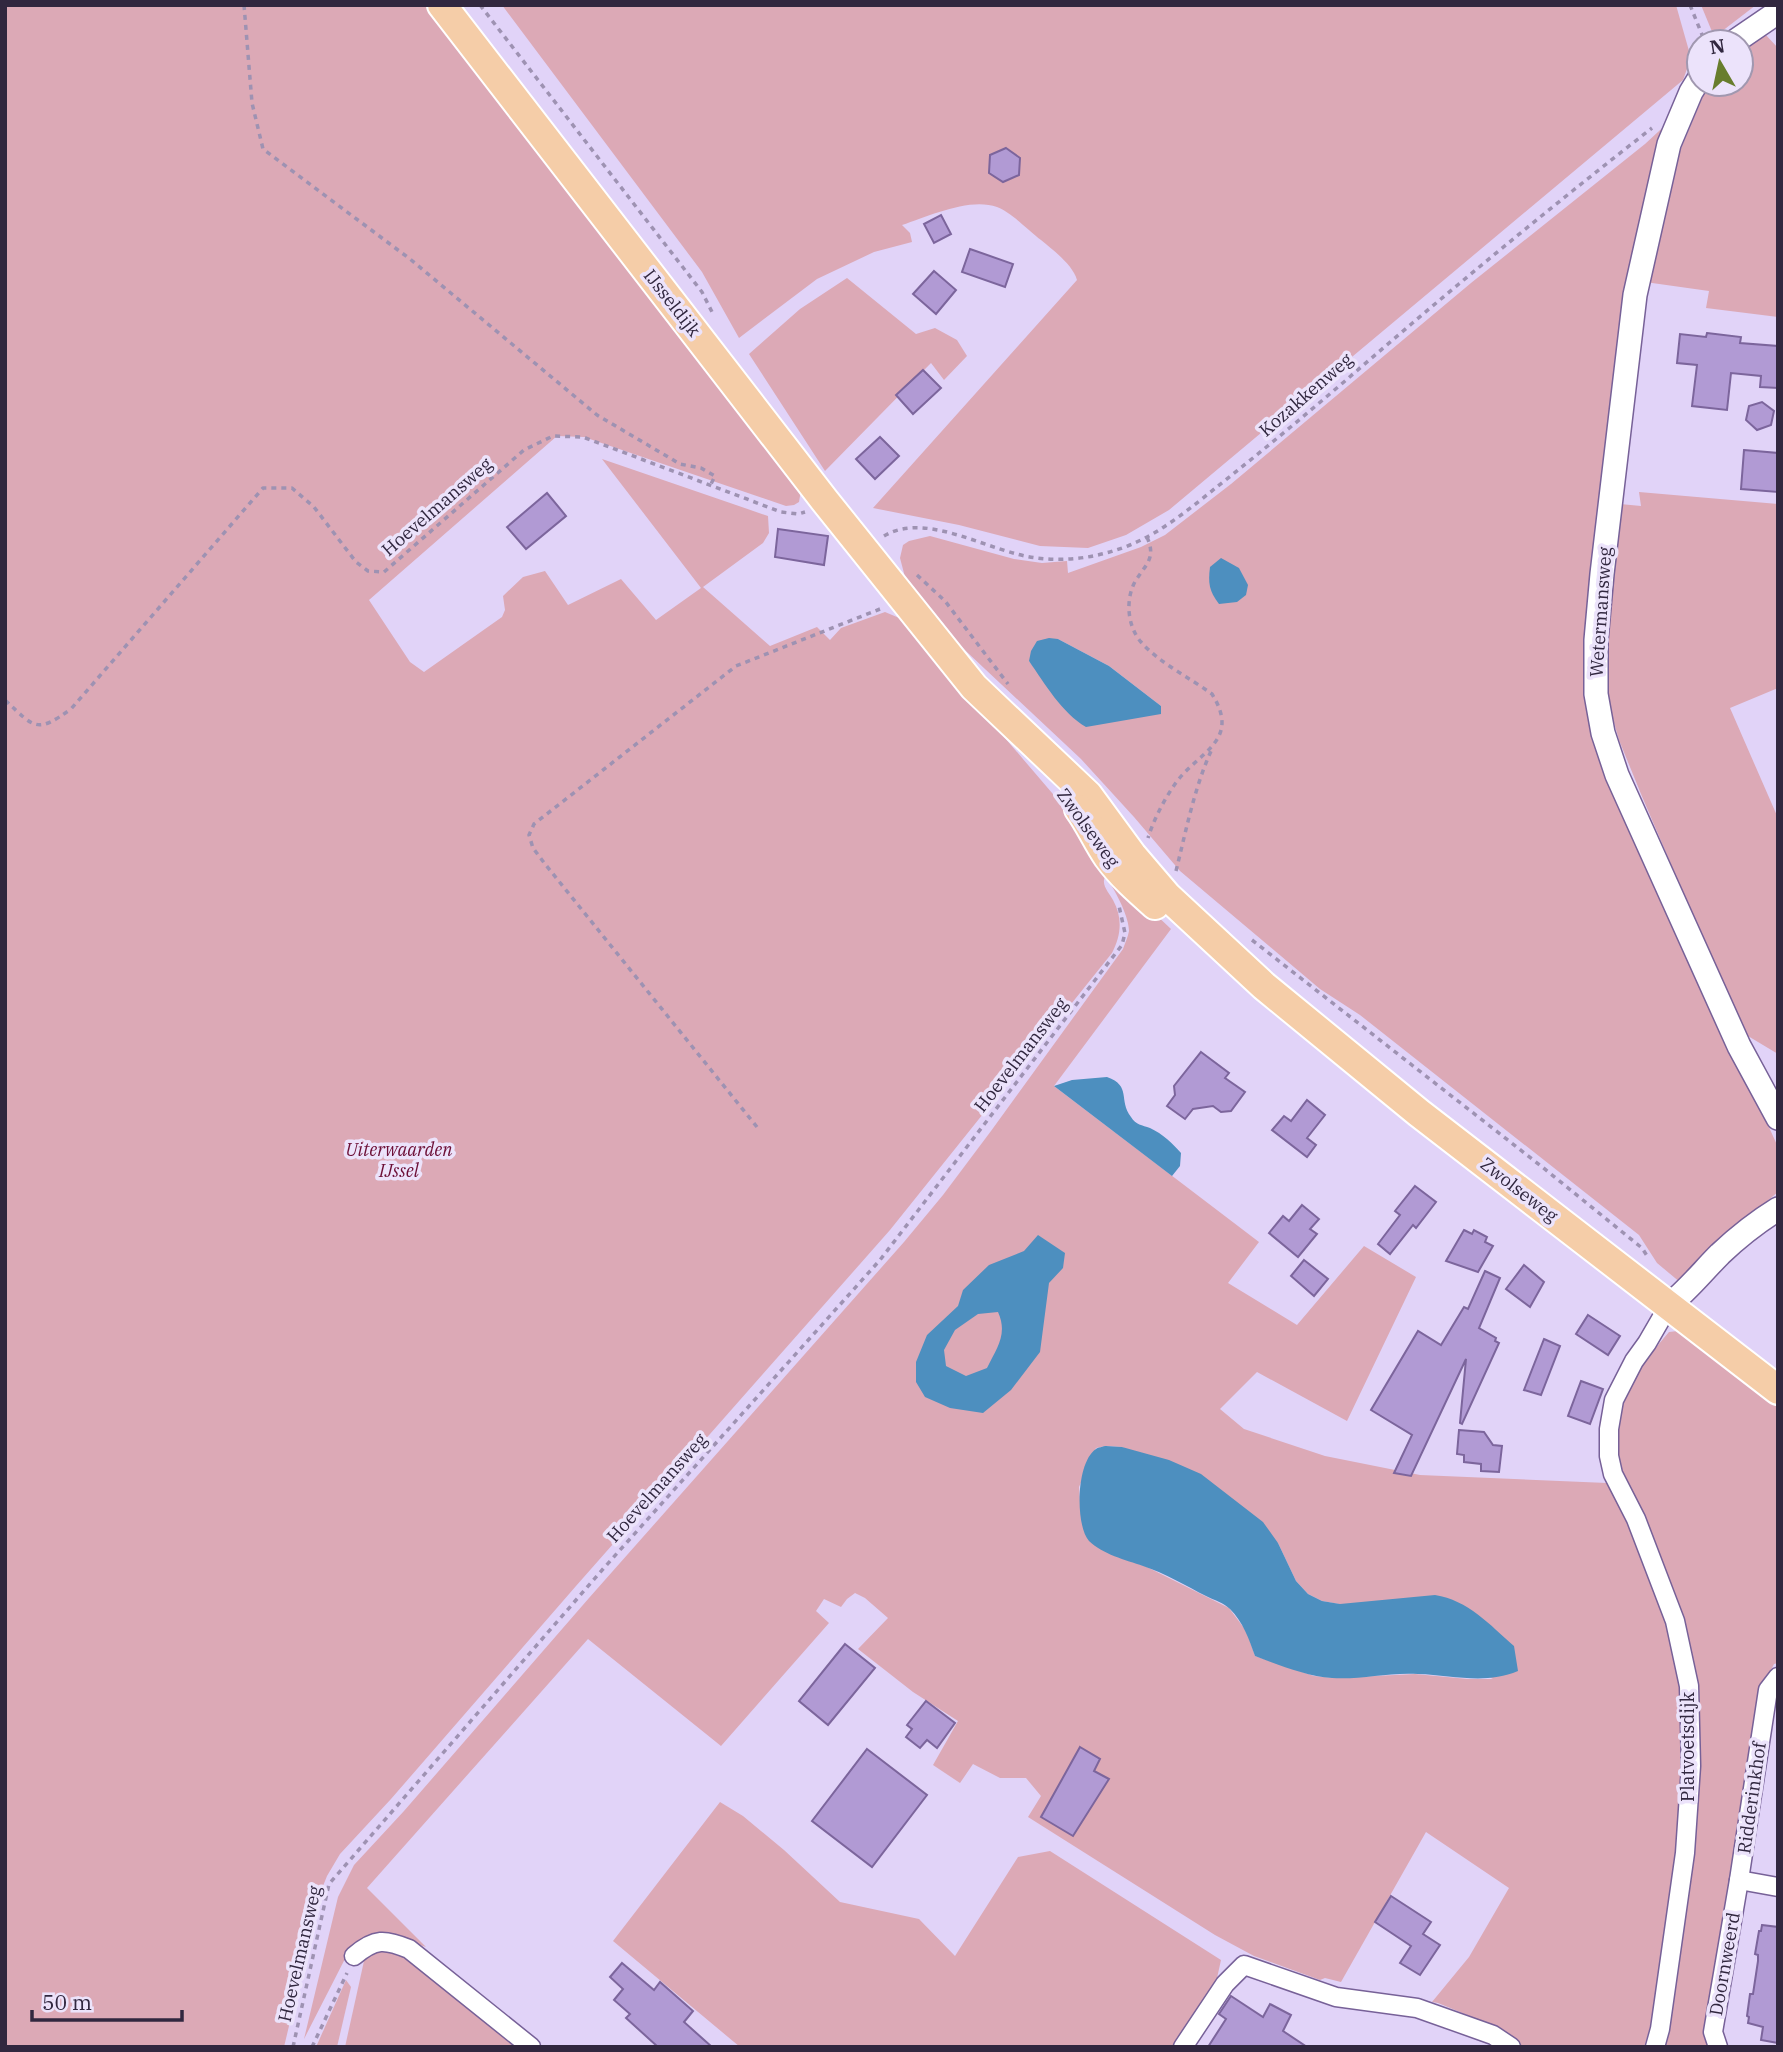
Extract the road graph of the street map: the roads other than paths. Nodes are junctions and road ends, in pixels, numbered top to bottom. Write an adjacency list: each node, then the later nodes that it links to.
1 (442, 5): 5 (main road, IJsseldijk)
2 (1778, 12): 3 (street)
3 (1755, 28)
4 (1689, 98): 6 (street, Wetermansweg)
5 (904, 600): 8 (main road, Zwolseweg)
6 (1778, 1118)
7 (1778, 1209): 8 (street)
8 (1669, 1305): 9 (main road, Zwolseweg); 17 (street, Platvoetsdijk)
9 (1778, 1390)
10 (1778, 1677): 11 (street, Ridderinkhof)
11 (1739, 1880): 12 (street); 18 (street, Doornweerd)
12 (1778, 1887)
13 (354, 1956): 14 (street)
14 (531, 2047)
15 (1183, 2047): 16 (street)
16 (1511, 2047)
17 (1655, 2047)
18 (1718, 2047)

